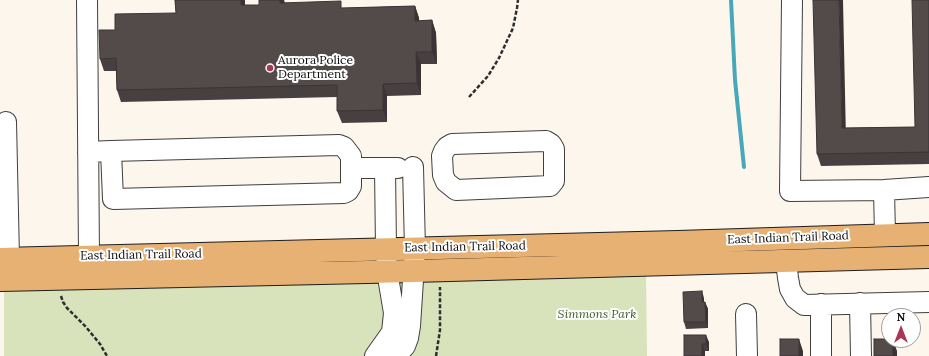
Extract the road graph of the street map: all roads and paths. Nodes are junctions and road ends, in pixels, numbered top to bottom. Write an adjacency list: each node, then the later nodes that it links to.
1 (87, 0): 7 (street)
2 (518, 0): 4 (path)
3 (792, 0): 14 (street)
4 (469, 97)
5 (6, 122): 13 (street)
6 (111, 151): 7 (street); 10 (street); 10 (street)
7 (88, 152): 19 (street)
8 (412, 167): 9 (street); 11 (street); 17 (street)
9 (442, 167): 9 (street)
10 (351, 168): 11 (street)
11 (385, 168): 18 (street)
12 (929, 187): 14 (street)
13 (4, 189): 21 (street)
14 (884, 190): 16 (street)
15 (929, 234): 16 (main road, East Indian Trail Road)
16 (885, 235): 17 (main road, East Indian Trail Road)
17 (415, 248): 18 (main road, East Indian Trail Road); 24 (street)
18 (386, 249): 19 (main road, East Indian Trail Road); 23 (street)
19 (90, 257): 21 (main road, East Indian Trail Road); 25 (street)
20 (929, 257): 22 (main road, East Indian Trail Road)
21 (4, 259)
22 (786, 261): 24 (main road, East Indian Trail Road); 31 (street)
23 (388, 271): 24 (main road, East Indian Trail Road); 25 (main road, East Indian Trail Road); 34 (street)
24 (413, 271): 35 (street)
25 (106, 277): 26 (main road, East Indian Trail Road)
26 (0, 280)
27 (440, 287): 36 (path)
28 (61, 296): 33 (path)
29 (929, 302): 30 (street)
30 (860, 303): 31 (street); 39 (street)
31 (821, 304): 38 (street)
32 (746, 314): 37 (street)
33 (107, 356)
34 (375, 356)
35 (396, 356)
36 (436, 356)
37 (747, 356)
38 (821, 356)
39 (861, 356)

